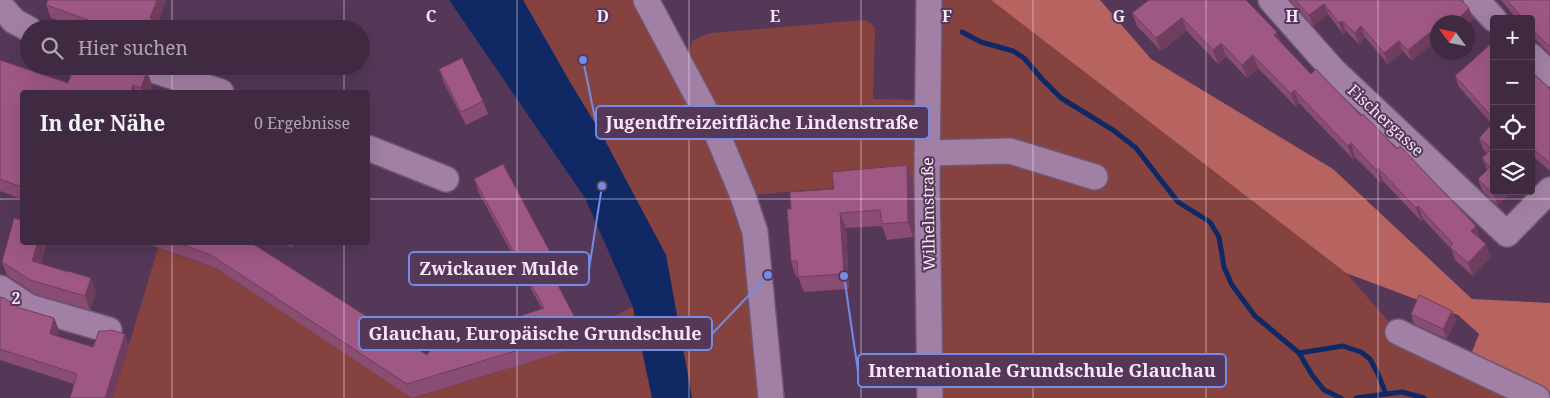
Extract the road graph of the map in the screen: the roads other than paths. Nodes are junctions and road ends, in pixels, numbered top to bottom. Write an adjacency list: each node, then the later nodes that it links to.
1 (646, 0): 20 (street)
2 (929, 0): 13 (street, Wilhelmstraße)
3 (1271, 0): 16 (street, Fischergasse)
4 (1476, 0): 6 (street)
5 (0, 5): 7 (street)
6 (1490, 15)
7 (20, 24)
8 (1535, 60): 9 (street)
9 (1550, 74)
10 (169, 75): 11 (street)
11 (215, 90)
12 (370, 149): 15 (street)
13 (927, 153): 14 (street); 21 (street, Wilhelmstraße)
14 (1095, 177)
15 (446, 179)
16 (1550, 190)
17 (0, 288): 18 (street)
18 (109, 330)
19 (1398, 332): 22 (street)
20 (771, 398)
21 (930, 398)
22 (1537, 398)

